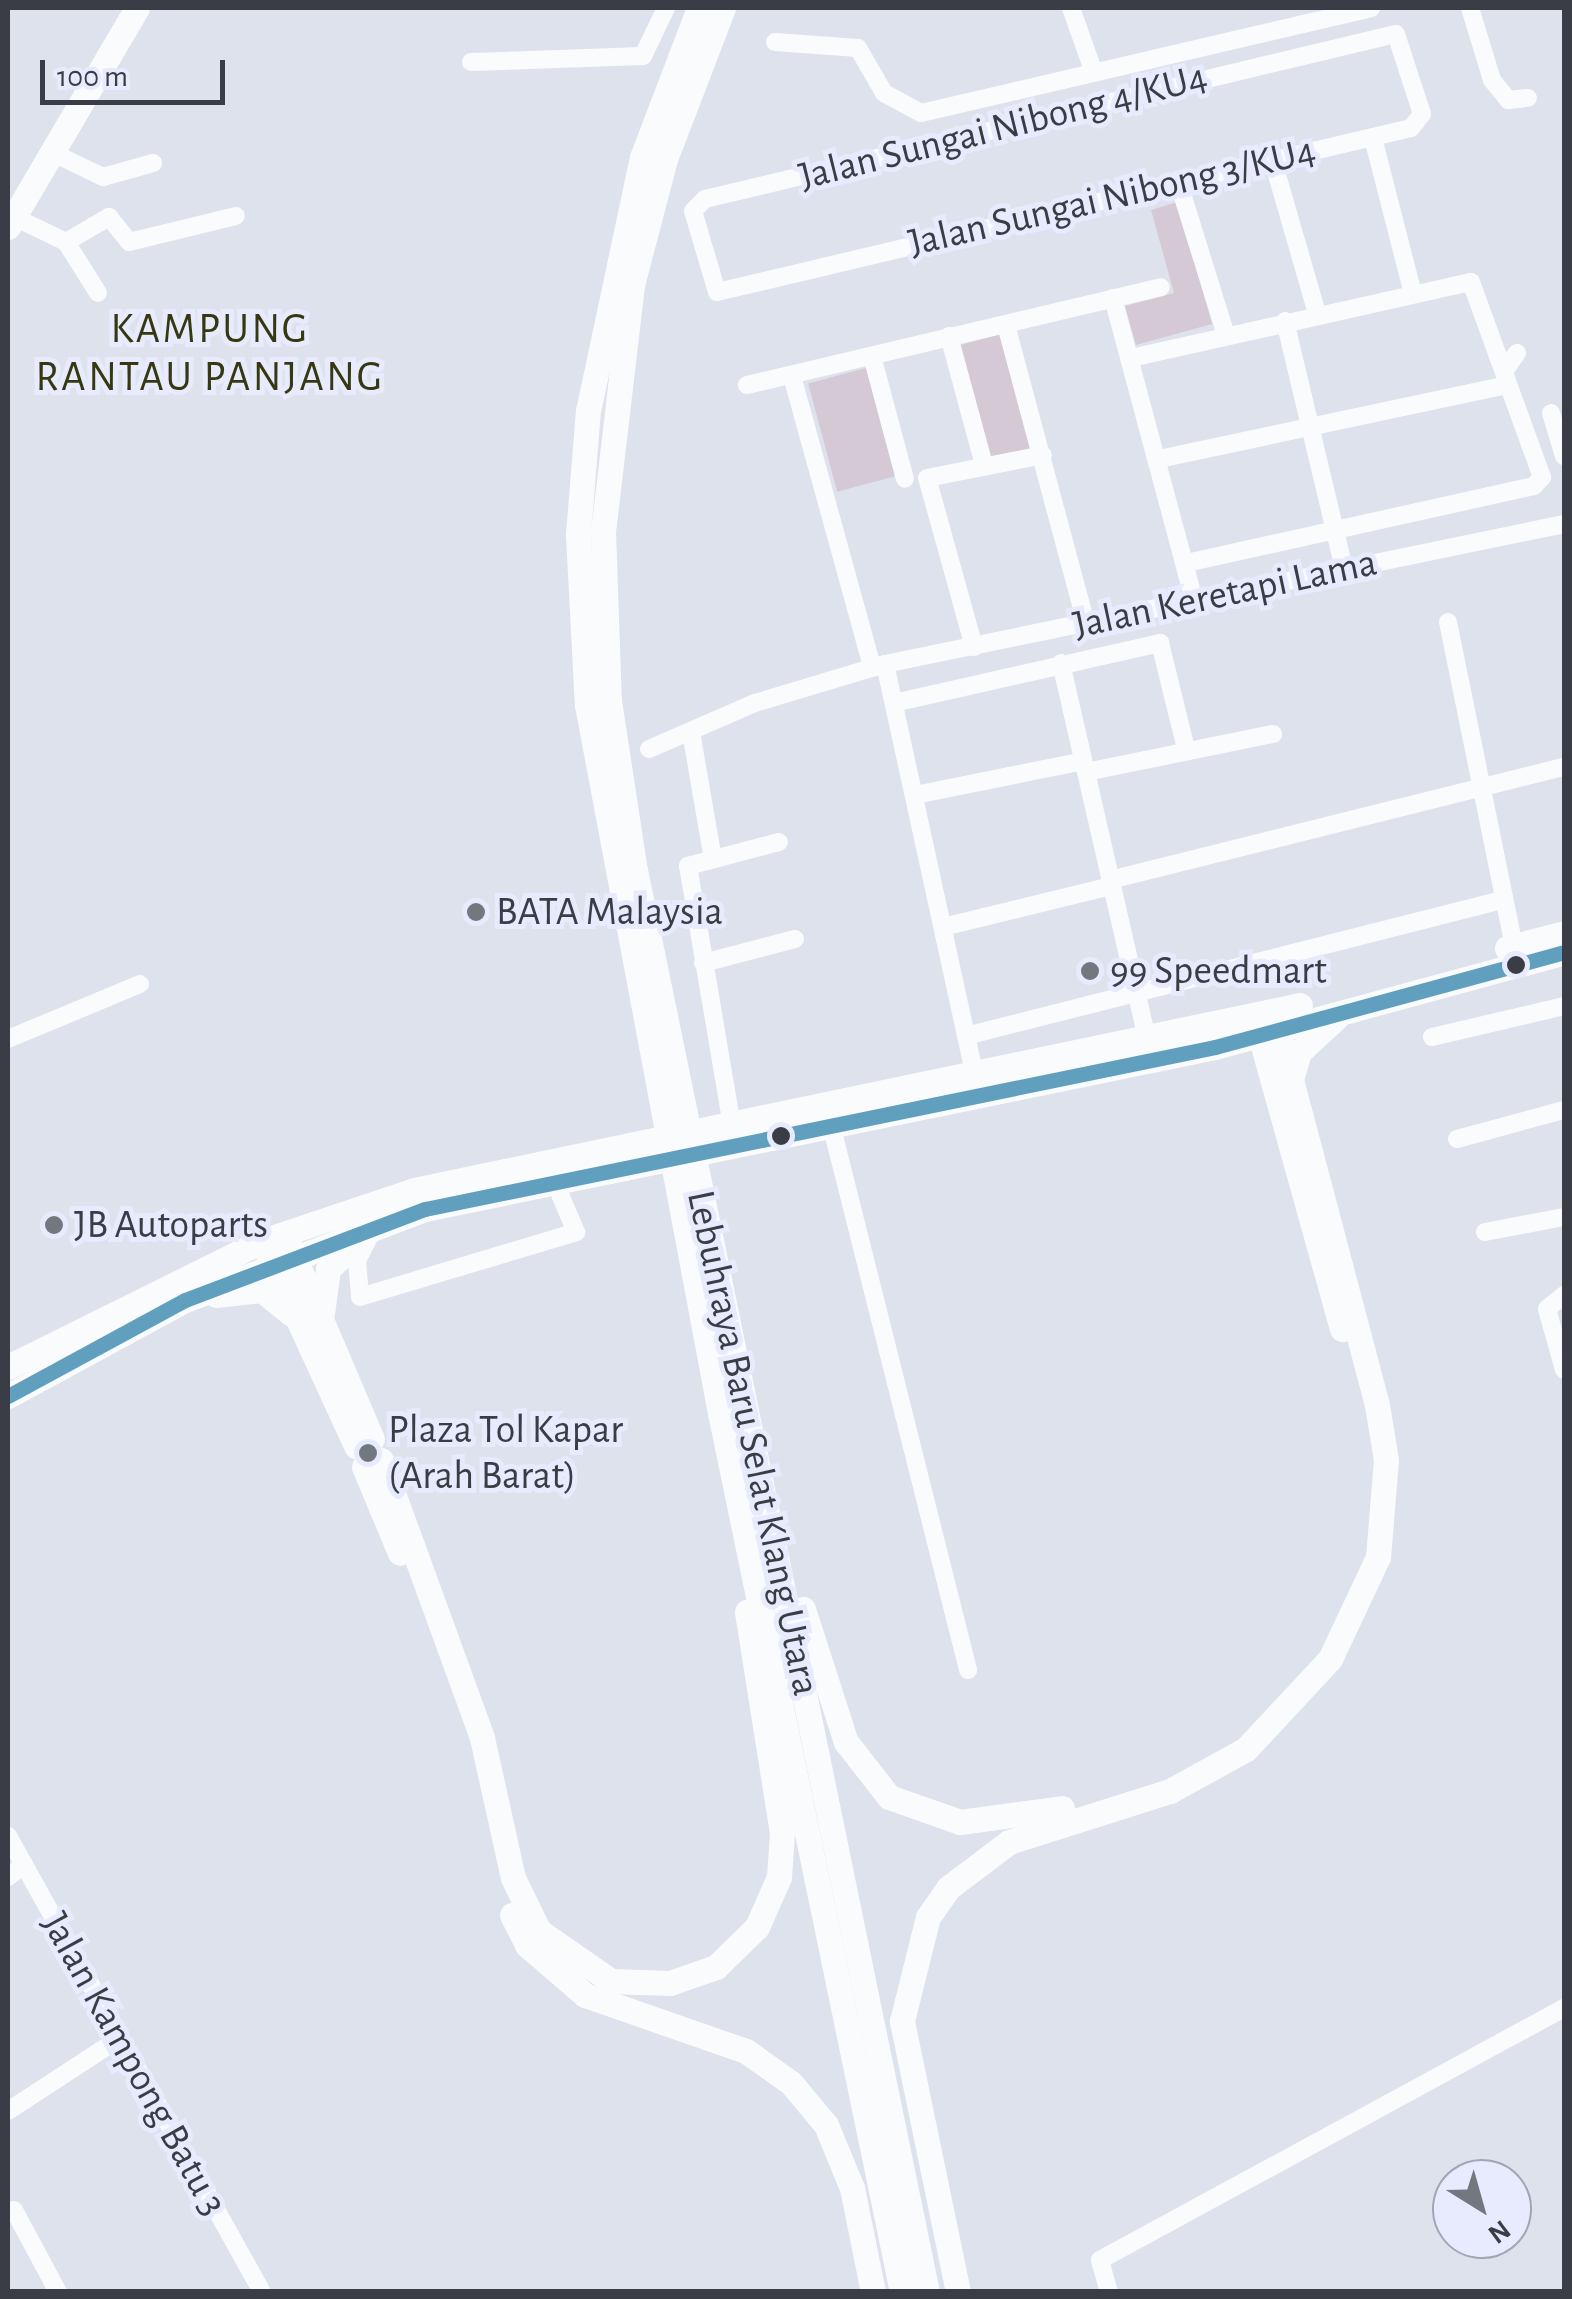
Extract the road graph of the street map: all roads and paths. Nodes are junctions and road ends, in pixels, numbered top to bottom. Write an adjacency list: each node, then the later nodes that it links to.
1 (136, 8): 14 (highway)
2 (666, 8): 10 (street)
3 (699, 8): 54 (highway, Lebuhraya Baru Selat Klang Utara)
4 (723, 8): 54 (highway, Lebuhraya Baru Selat Klang Utara)
5 (1071, 8): 11 (street)
6 (1371, 8): 11 (street)
7 (1470, 8): 12 (street)
8 (1400, 37): 13 (street, Jalan Sungai Nibong 3/KU4); 23 (street, Jalan Sungai Nibong 4/KU4)
9 (775, 42): 11 (street)
10 (471, 62)
11 (1094, 73)
12 (1528, 98)
13 (1373, 138): 15 (street, Jalan Sungai Nibong 3/KU4); 22 (street)
14 (51, 152): 16 (street); 19 (highway)
15 (1273, 161): 17 (street, Jalan Sungai Nibong 3/KU4); 26 (street)
16 (153, 163)
17 (1178, 181): 23 (street, Jalan Sungai Nibong 3/KU4); 29 (street)
18 (236, 216): 20 (street)
19 (11, 222): 20 (street)
20 (66, 242): 24 (street)
21 (1161, 287): 25 (street)
22 (1412, 290): 26 (street); 35 (street)
23 (717, 292)
24 (98, 293)
25 (1113, 298): 28 (street); 33 (street)
26 (1317, 313): 27 (street)
27 (1285, 321): 29 (street); 38 (street)
28 (1006, 325): 30 (street); 39 (street)
29 (1226, 335): 33 (street)
30 (949, 336): 32 (street); 42 (street)
31 (1517, 353): 35 (street)
32 (872, 356): 34 (street); 43 (street)
33 (1131, 358): 41 (street)
34 (792, 376): 36 (street); 53 (street)
35 (1506, 378): 38 (street); 45 (street)
36 (747, 385)
37 (1552, 413): 40 (street)
38 (1313, 426): 41 (street); 45 (street)
39 (1042, 456): 42 (street); 50 (street)
40 (1564, 456)
41 (1158, 459): 46 (street)
42 (984, 465): 51 (street)
43 (905, 479)
44 (1564, 524): 47 (street, Jalan Keretapi Lama)
45 (1335, 528): 46 (street); 47 (street)
46 (1186, 563): 48 (street)
47 (1344, 568): 48 (street, Jalan Keretapi Lama)
48 (1194, 600): 50 (street, Jalan Keretapi Lama)
49 (1448, 622): 62 (street)
50 (1086, 623): 51 (street, Jalan Keretapi Lama)
51 (974, 647): 53 (street, Jalan Keretapi Lama)
52 (1060, 663): 55 (street); 59 (street); 60 (street)
53 (879, 666): 55 (street); 56 (street, Jalan Keretapi Lama)
54 (598, 703): 95 (highway, Lebuhraya Baru Selat Klang Utara)
55 (894, 703): 63 (street)
56 (691, 732): 58 (street, Jalan Keretapi Lama); 65 (street)
57 (1273, 734): 59 (street)
58 (649, 749)
59 (1186, 749): 60 (street)
60 (1084, 767): 63 (street); 66 (street)
61 (1564, 767): 62 (street)
62 (1480, 788): 66 (street); 67 (street)
63 (915, 795): 68 (street)
64 (780, 842): 65 (street)
65 (712, 854): 73 (street)
66 (1111, 883): 68 (street); 75 (street)
67 (1502, 900): 71 (street); 75 (street)
68 (943, 926): 79 (street)
69 (1564, 934): 71 (highway)
70 (795, 939): 73 (street)
71 (1514, 946): 78 (highway)
72 (1564, 952): 77 (highway)
73 (703, 963): 87 (street)
74 (140, 984): 81 (street)
75 (1136, 990): 79 (street); 82 (street)
76 (1564, 1006): 80 (street)
77 (1345, 1011): 78 (highway); 85 (highway)
78 (1267, 1024): 82 (highway); 83 (highway); 85 (highway)
79 (966, 1036): 84 (street)
80 (1432, 1038)
81 (8, 1039)
82 (1147, 1040): 84 (highway)
83 (1215, 1047): 85 (highway); 88 (highway)
84 (974, 1073): 87 (highway)
85 (1283, 1077): 104 (highway); 117 (highway)
86 (1564, 1110): 89 (street)
87 (731, 1120): 94 (highway)
88 (831, 1124): 90 (highway); 105 (street)
89 (1458, 1140)
90 (553, 1178): 92 (highway); 92 (street)
91 (1564, 1217): 93 (street)
92 (381, 1226): 94 (highway); 98 (highway)
93 (1485, 1232)
94 (278, 1248): 97 (highway); 98 (highway); 99 (highway)
95 (708, 1282): 102 (highway, Lebuhraya Baru Selat Klang Utara); 104 (highway, Lebuhraya Baru Selat Klang Utara)
96 (1559, 1296): 100 (street)
97 (185, 1300): 98 (highway); 101 (highway)
98 (312, 1323): 103 (highway)
99 (8, 1368)
100 (1564, 1370)
101 (8, 1396)
102 (720, 1413): 103 (highway); 113 (highway, Lebuhraya Baru Selat Klang Utara)
103 (368, 1453): 116 (highway)
104 (774, 1529): 113 (highway, Lebuhraya Baru Selat Klang Utara)
105 (968, 1670)
106 (8, 1836): 107 (street, Jalan Kampong Batu 3)
107 (24, 1865): 108 (street); 110 (street, Jalan Kampong Batu 3)
108 (8, 1877)
109 (1564, 2008): 118 (street)
110 (120, 2038): 111 (street); 115 (street, Jalan Kampong Batu 3)
111 (8, 2111)
112 (14, 2210): 114 (street)
113 (921, 2288)
114 (58, 2292)
115 (262, 2292)
116 (873, 2292)
117 (958, 2292)
118 (1109, 2292)

